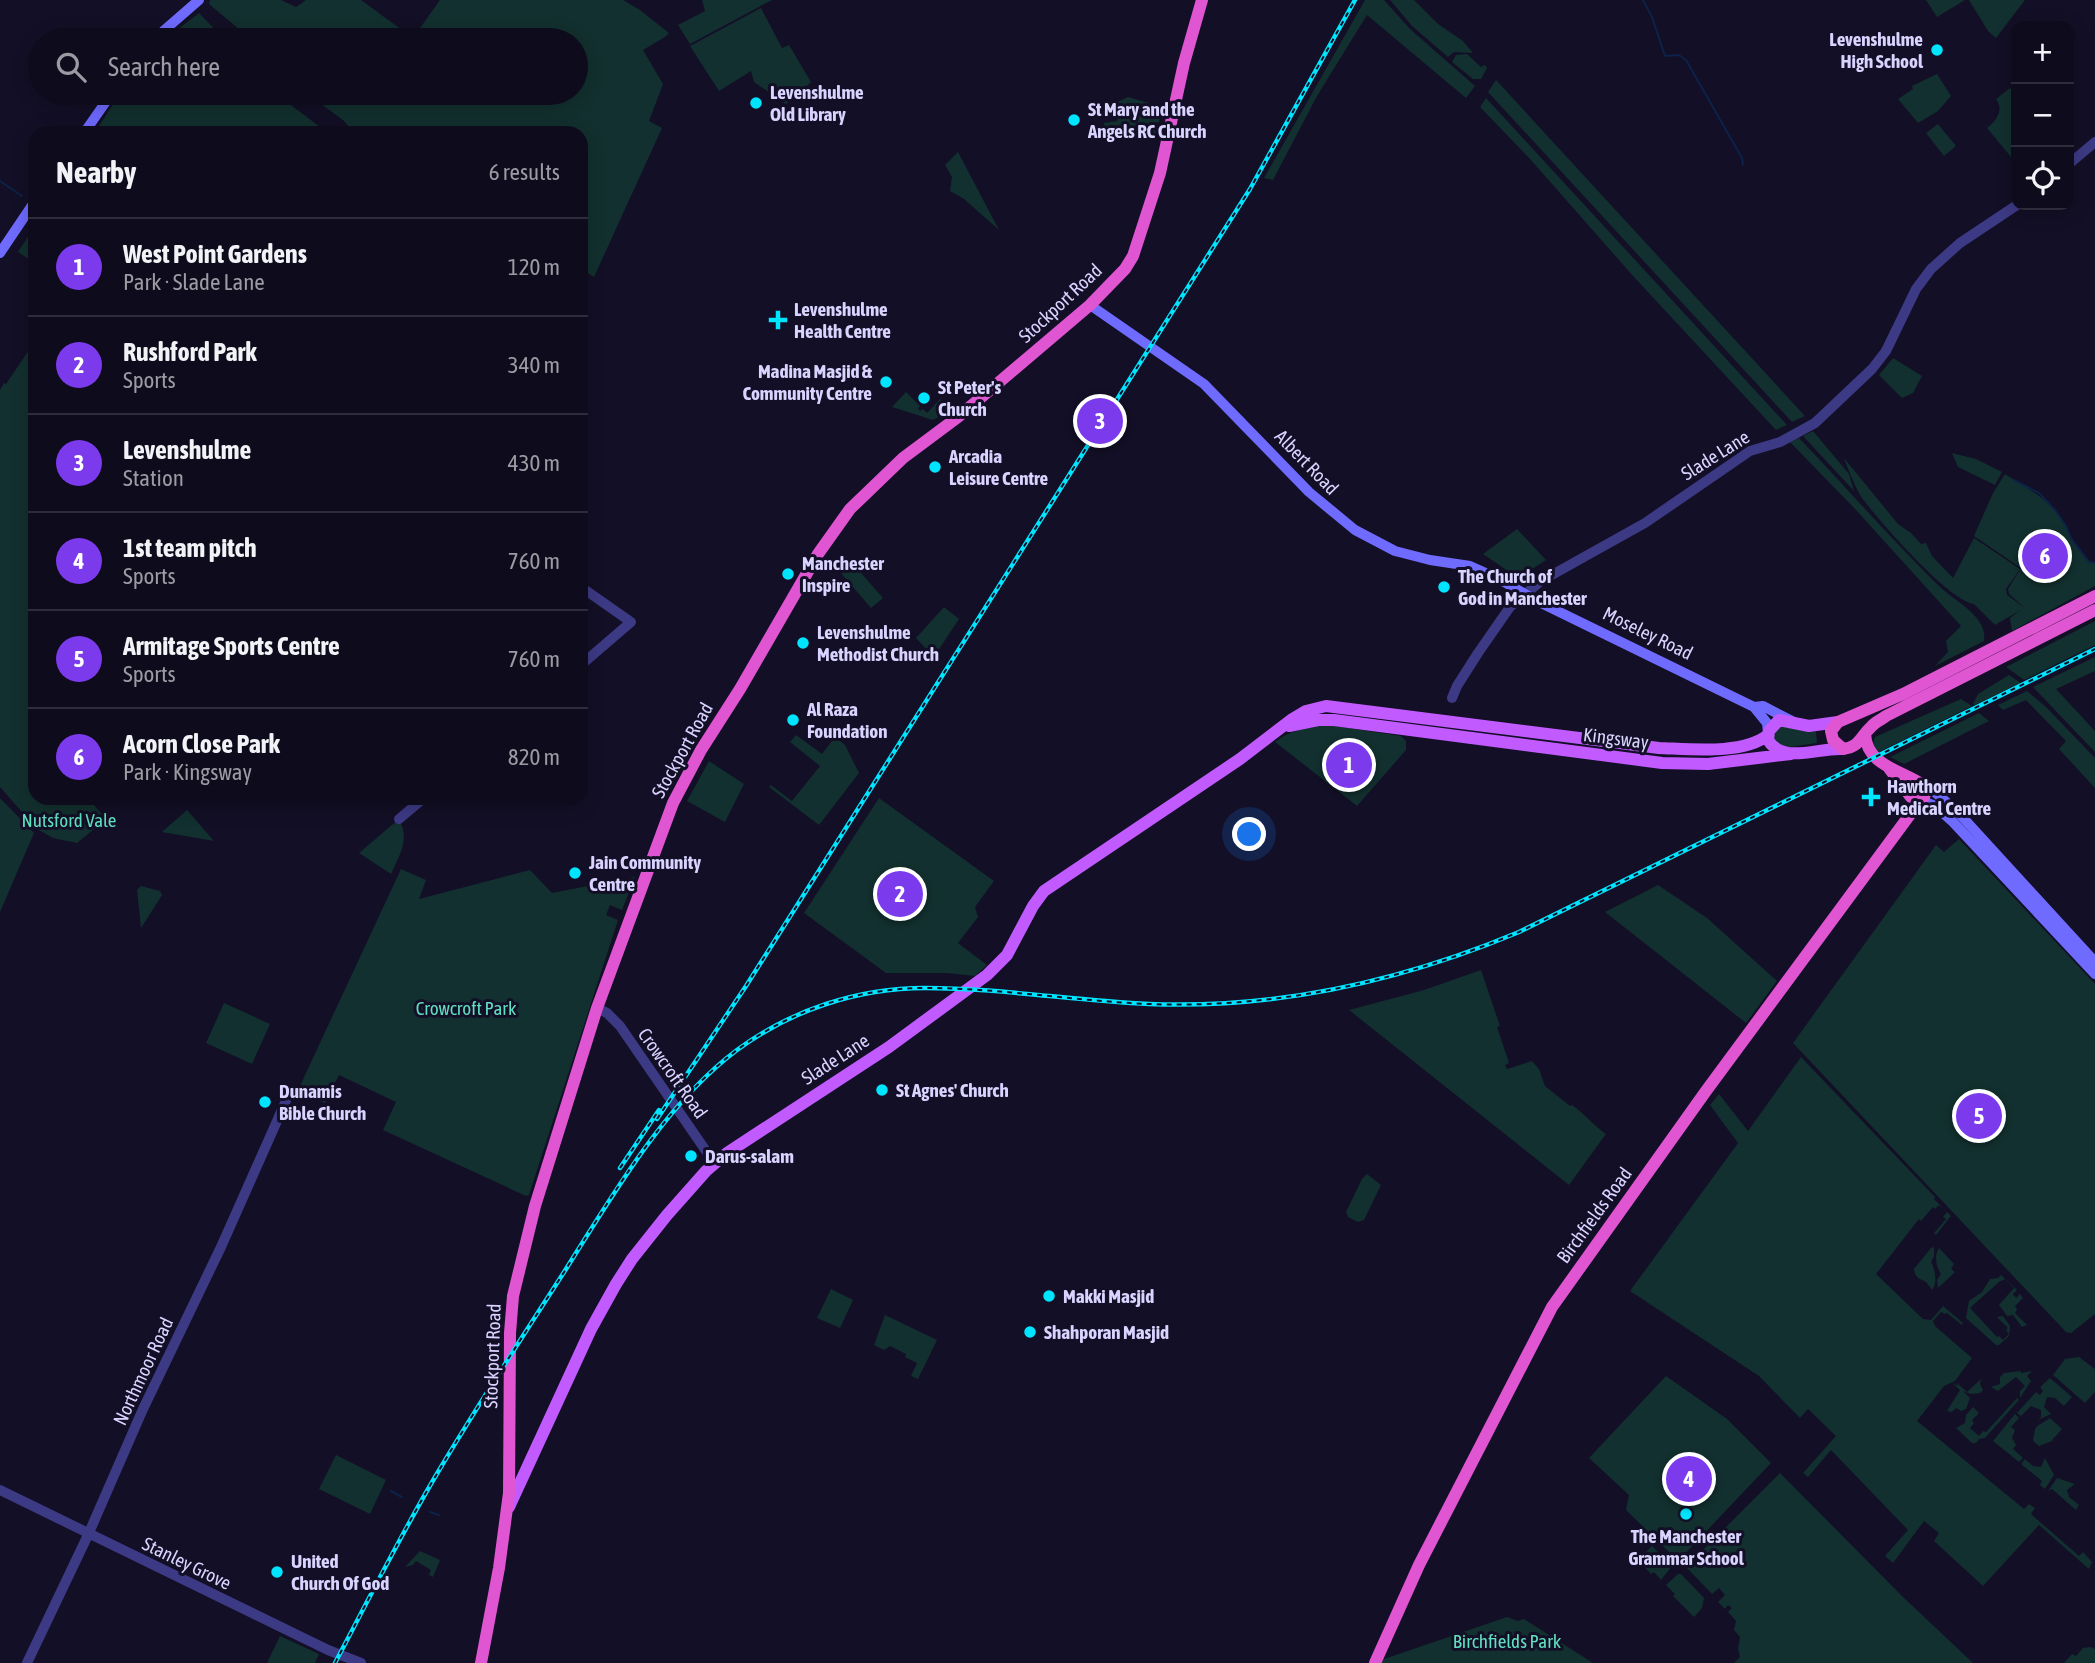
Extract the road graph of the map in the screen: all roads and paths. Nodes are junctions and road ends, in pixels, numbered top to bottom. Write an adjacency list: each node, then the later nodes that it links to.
1 (199, 0): 3 (main road)
2 (1202, 0): 11 (highway, Stockport Road)
3 (167, 28)
4 (104, 105): 5 (main road)
5 (89, 126)
6 (2095, 142): 7 (street)
7 (2074, 160)
8 (2011, 209): 13 (street, Slade Lane)
9 (28, 213): 10 (main road)
10 (0, 253)
11 (1090, 305): 13 (main road, Albert Road); 37 (highway, Stockport Road)
12 (588, 592): 17 (street)
13 (1525, 594): 18 (street, Slade Lane); 20 (main road, Moseley Road)
14 (2095, 597): 16 (highway, Kingsway)
15 (2095, 610): 16 (highway, Kingsway)
16 (2005, 649): 22 (highway, Kingsway); 27 (highway, Kingsway)
17 (588, 659)
18 (1452, 698)
19 (1319, 706): 21 (main road); 24 (main road, Slade Lane); 26 (main road, Kingsway)
20 (1755, 707): 23 (main road, Moseley Road); 26 (main road)
21 (1334, 720): 24 (main road, Slade Lane); 25 (main road, Slade Lane)
22 (1844, 720): 23 (main road, Kingsway); 27 (highway); 28 (highway)
23 (1795, 722): 26 (main road, Kingsway)
24 (1281, 728): 39 (main road, Slade Lane)
25 (1436, 733): 29 (main road, Kingsway)
26 (1768, 734): 29 (main road)
27 (1865, 734): 28 (highway); 30 (highway)
28 (1844, 749): 29 (main road, Kingsway); 30 (highway)
29 (1791, 754)
30 (1885, 765): 31 (highway); 32 (highway)
31 (1922, 785): 32 (highway); 35 (main road)
32 (1915, 798): 36 (main road); 48 (highway, Birchfields Road)
33 (416, 805): 34 (street)
34 (400, 818)
35 (2095, 962)
36 (2095, 974)
37 (597, 1008): 39 (street, Crowcroft Road); 40 (highway, Stockport Road)
38 (289, 1094): 44 (street, Northmoor Road)
39 (715, 1164): 41 (main road, Slade Lane)
40 (510, 1466): 41 (main road); 43 (highway, Stockport Road)
41 (529, 1466): 43 (main road, Slade Lane)
42 (0, 1490): 44 (street, Stanley Grove)
43 (508, 1509): 47 (highway, Stockport Road)
44 (88, 1535): 45 (street, Northmoor Road); 46 (street, Stanley Grove)
45 (27, 1663)
46 (361, 1663)
47 (481, 1663)
48 (1375, 1663)

